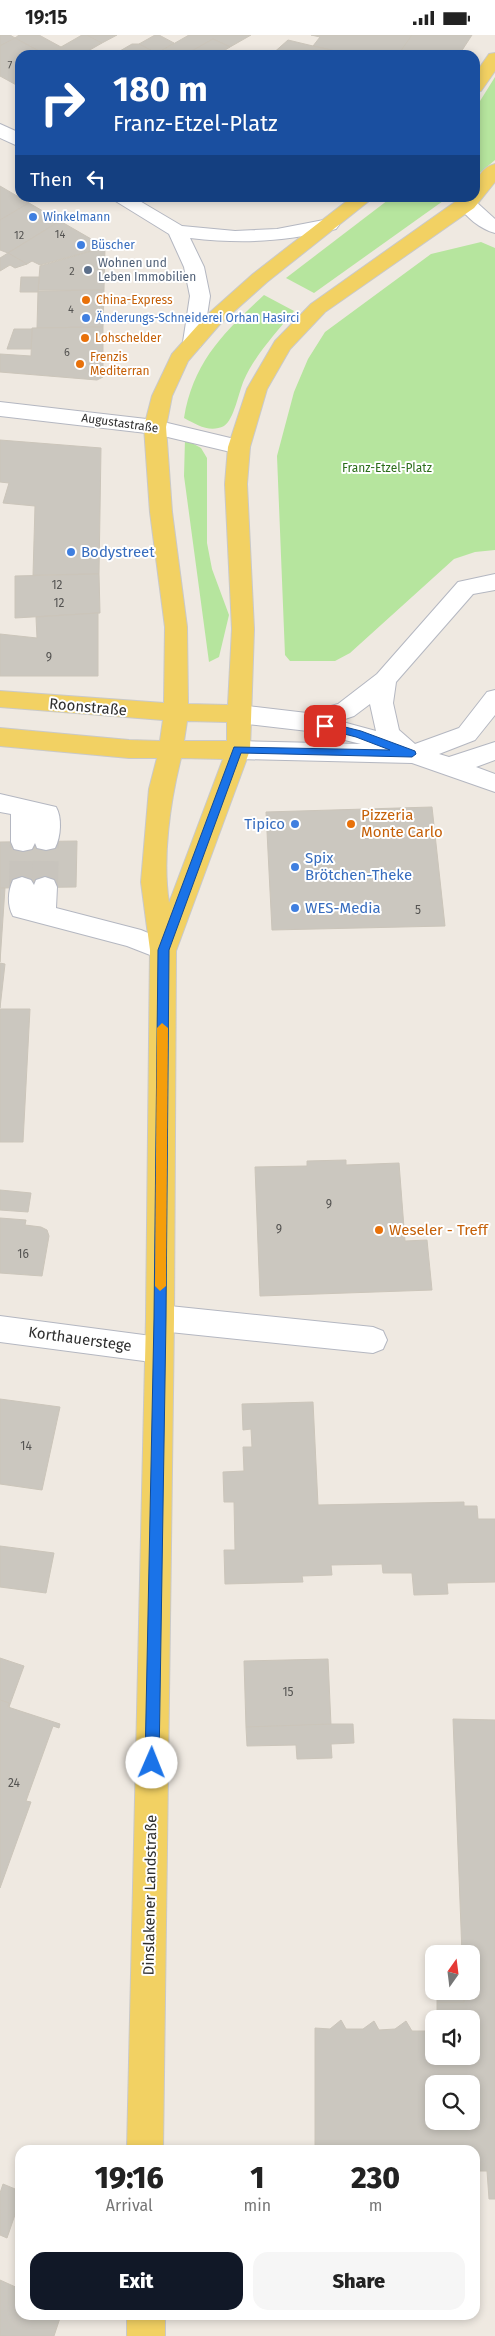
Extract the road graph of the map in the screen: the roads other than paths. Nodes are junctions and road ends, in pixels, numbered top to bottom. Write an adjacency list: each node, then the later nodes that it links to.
1 (495, 57): 2 (main road)
2 (480, 80)
3 (0, 130): 4 (street)
4 (15, 138)
5 (495, 170): 6 (main road)
6 (480, 184)
7 (127, 202): 13 (street)
8 (359, 202): 11 (main road, Dinslakener Landstraße)
9 (461, 202): 17 (main road)
10 (469, 202): 12 (street)
11 (329, 225): 13 (street); 14 (main road, Dinslakener Landstraße)
12 (495, 227)
13 (177, 231): 14 (street)
14 (193, 342): 16 (main road, Dinslakener Landstraße)
15 (0, 409): 16 (street, Augustastraße)
16 (155, 427): 17 (street, Augustastraße); 22 (main road, Dinslakener Landstraße)
17 (239, 447): 23 (main road)
18 (495, 582): 19 (street)
19 (385, 680): 24 (street); 29 (street)
20 (495, 698): 29 (street)
21 (0, 699): 22 (main road, Roonstraße)
22 (176, 712): 23 (main road, Roonstraße); 26 (main road, Dinslakener Landstraße)
23 (238, 714): 24 (street); 27 (main road)
24 (308, 722): 29 (street)
25 (0, 737): 26 (main road)
26 (172, 749): 27 (main road); 35 (main road, Dinslakener Landstraße)
27 (238, 750): 29 (street); 35 (main road, Dinslakener Landstraße)
28 (495, 751): 30 (street)
29 (412, 754): 30 (street)
30 (448, 767): 31 (street)
31 (492, 780)
32 (12, 805): 33 (street)
33 (34, 841)
34 (33, 887): 35 (street)
35 (163, 950): 37 (main road, Dinslakener Landstraße)
36 (0, 1329): 37 (street, Korthauerstege)
37 (160, 1334): 38 (street, Korthauerstege); 39 (main road, Dinslakener Landstraße)
38 (373, 1340)
39 (145, 2145)
40 (146, 2320): 41 (main road)
41 (146, 2336)

